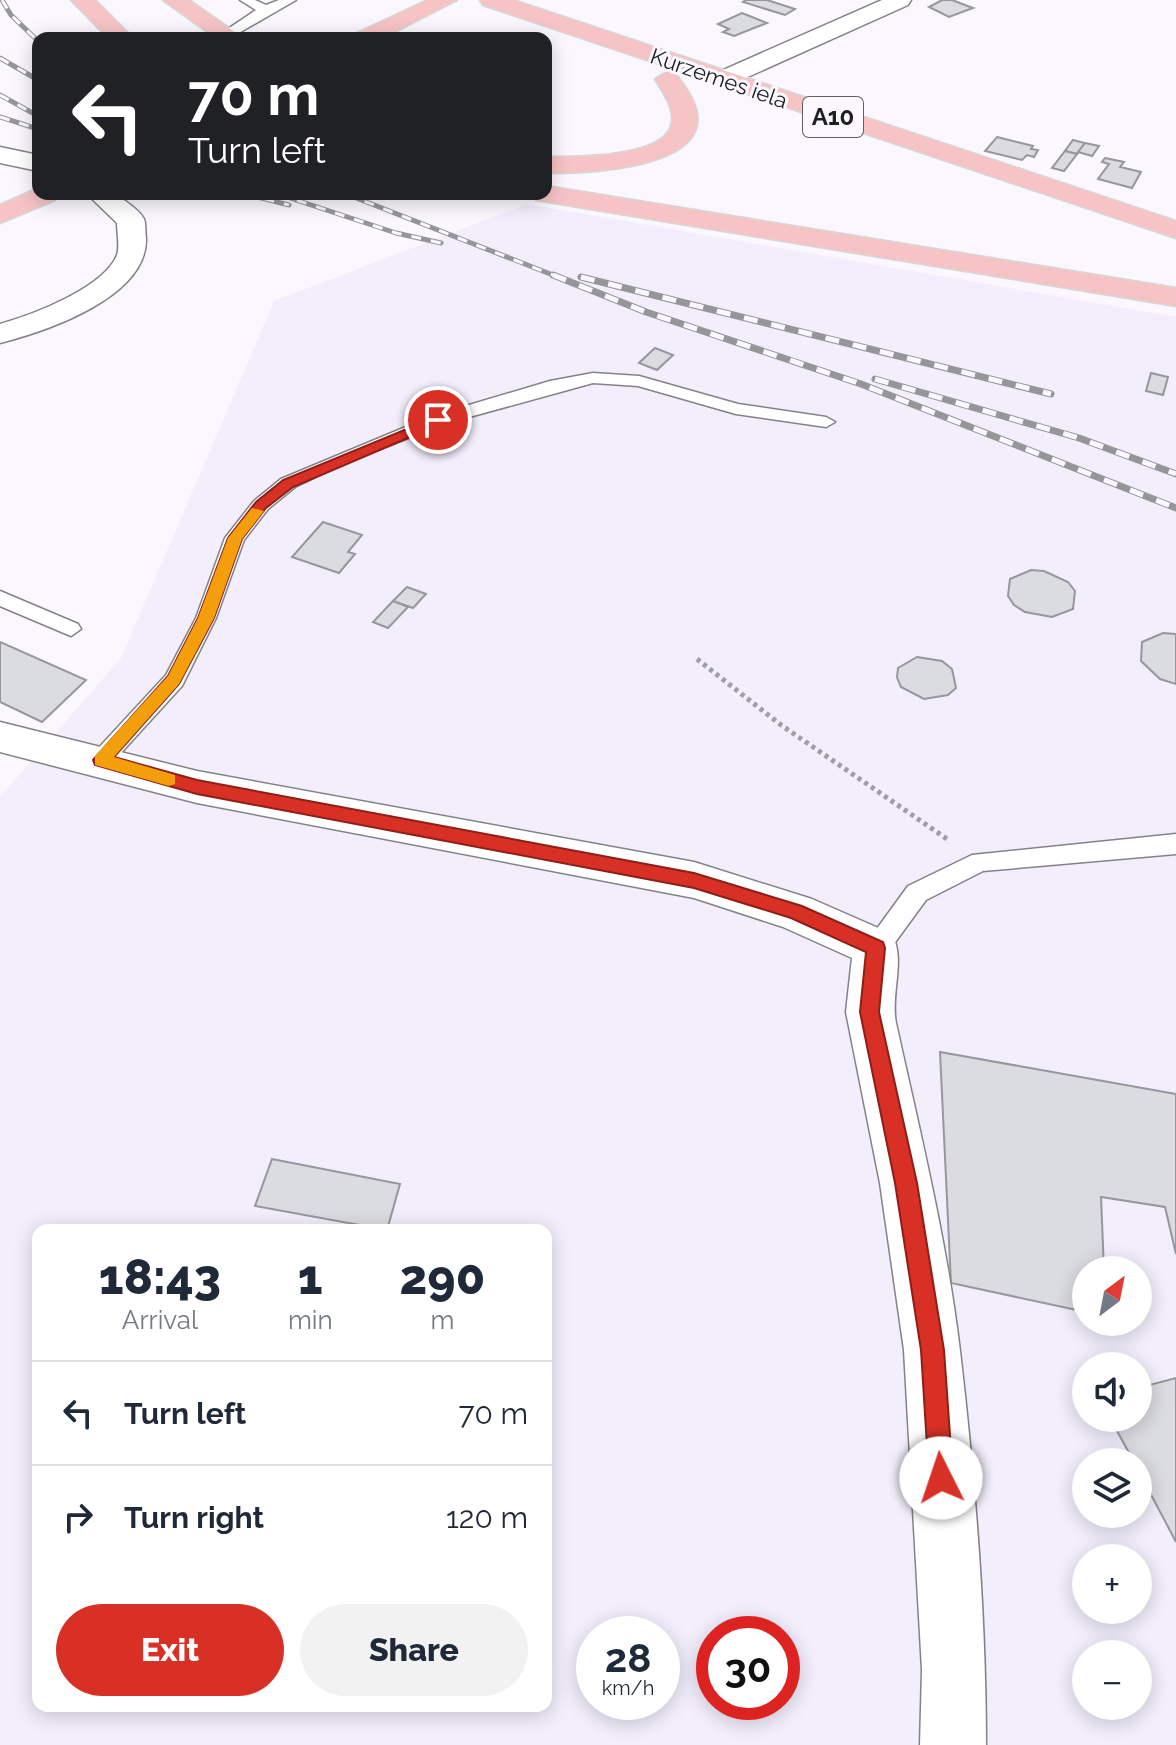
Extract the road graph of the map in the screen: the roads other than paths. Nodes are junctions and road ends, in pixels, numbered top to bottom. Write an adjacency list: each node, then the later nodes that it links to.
1 (82, 0): 9 (highway)
2 (174, 0): 10 (highway)
3 (246, 0): 8 (lane)
4 (290, 0): 8 (lane)
5 (446, 0): 12 (highway)
6 (491, 0): 15 (highway, Kurzemes iela / A10)
7 (900, 0): 15 (street)
8 (265, 10): 11 (lane)
9 (113, 32)
10 (216, 32)
11 (230, 32)
12 (378, 32)
13 (588, 58): 14 (highway, A10)
14 (667, 79): 18 (highway); 24 (highway, A10)
15 (723, 79): 23 (highway, Kurzemes iela / A10)
16 (0, 155): 17 (street)
17 (32, 162)
18 (552, 165)
19 (552, 195): 25 (highway)
20 (32, 200): 22 (highway)
21 (107, 200): 26 (street)
22 (4, 213)
23 (1176, 230)
24 (1176, 247)
25 (1176, 297)
26 (0, 334)
27 (826, 422): 31 (lane)
28 (0, 598): 29 (lane)
29 (71, 629)
30 (0, 737): 31 (street)
31 (101, 760): 33 (street)
32 (1176, 844): 33 (lane)
33 (876, 948): 34 (street)
34 (953, 1745)

